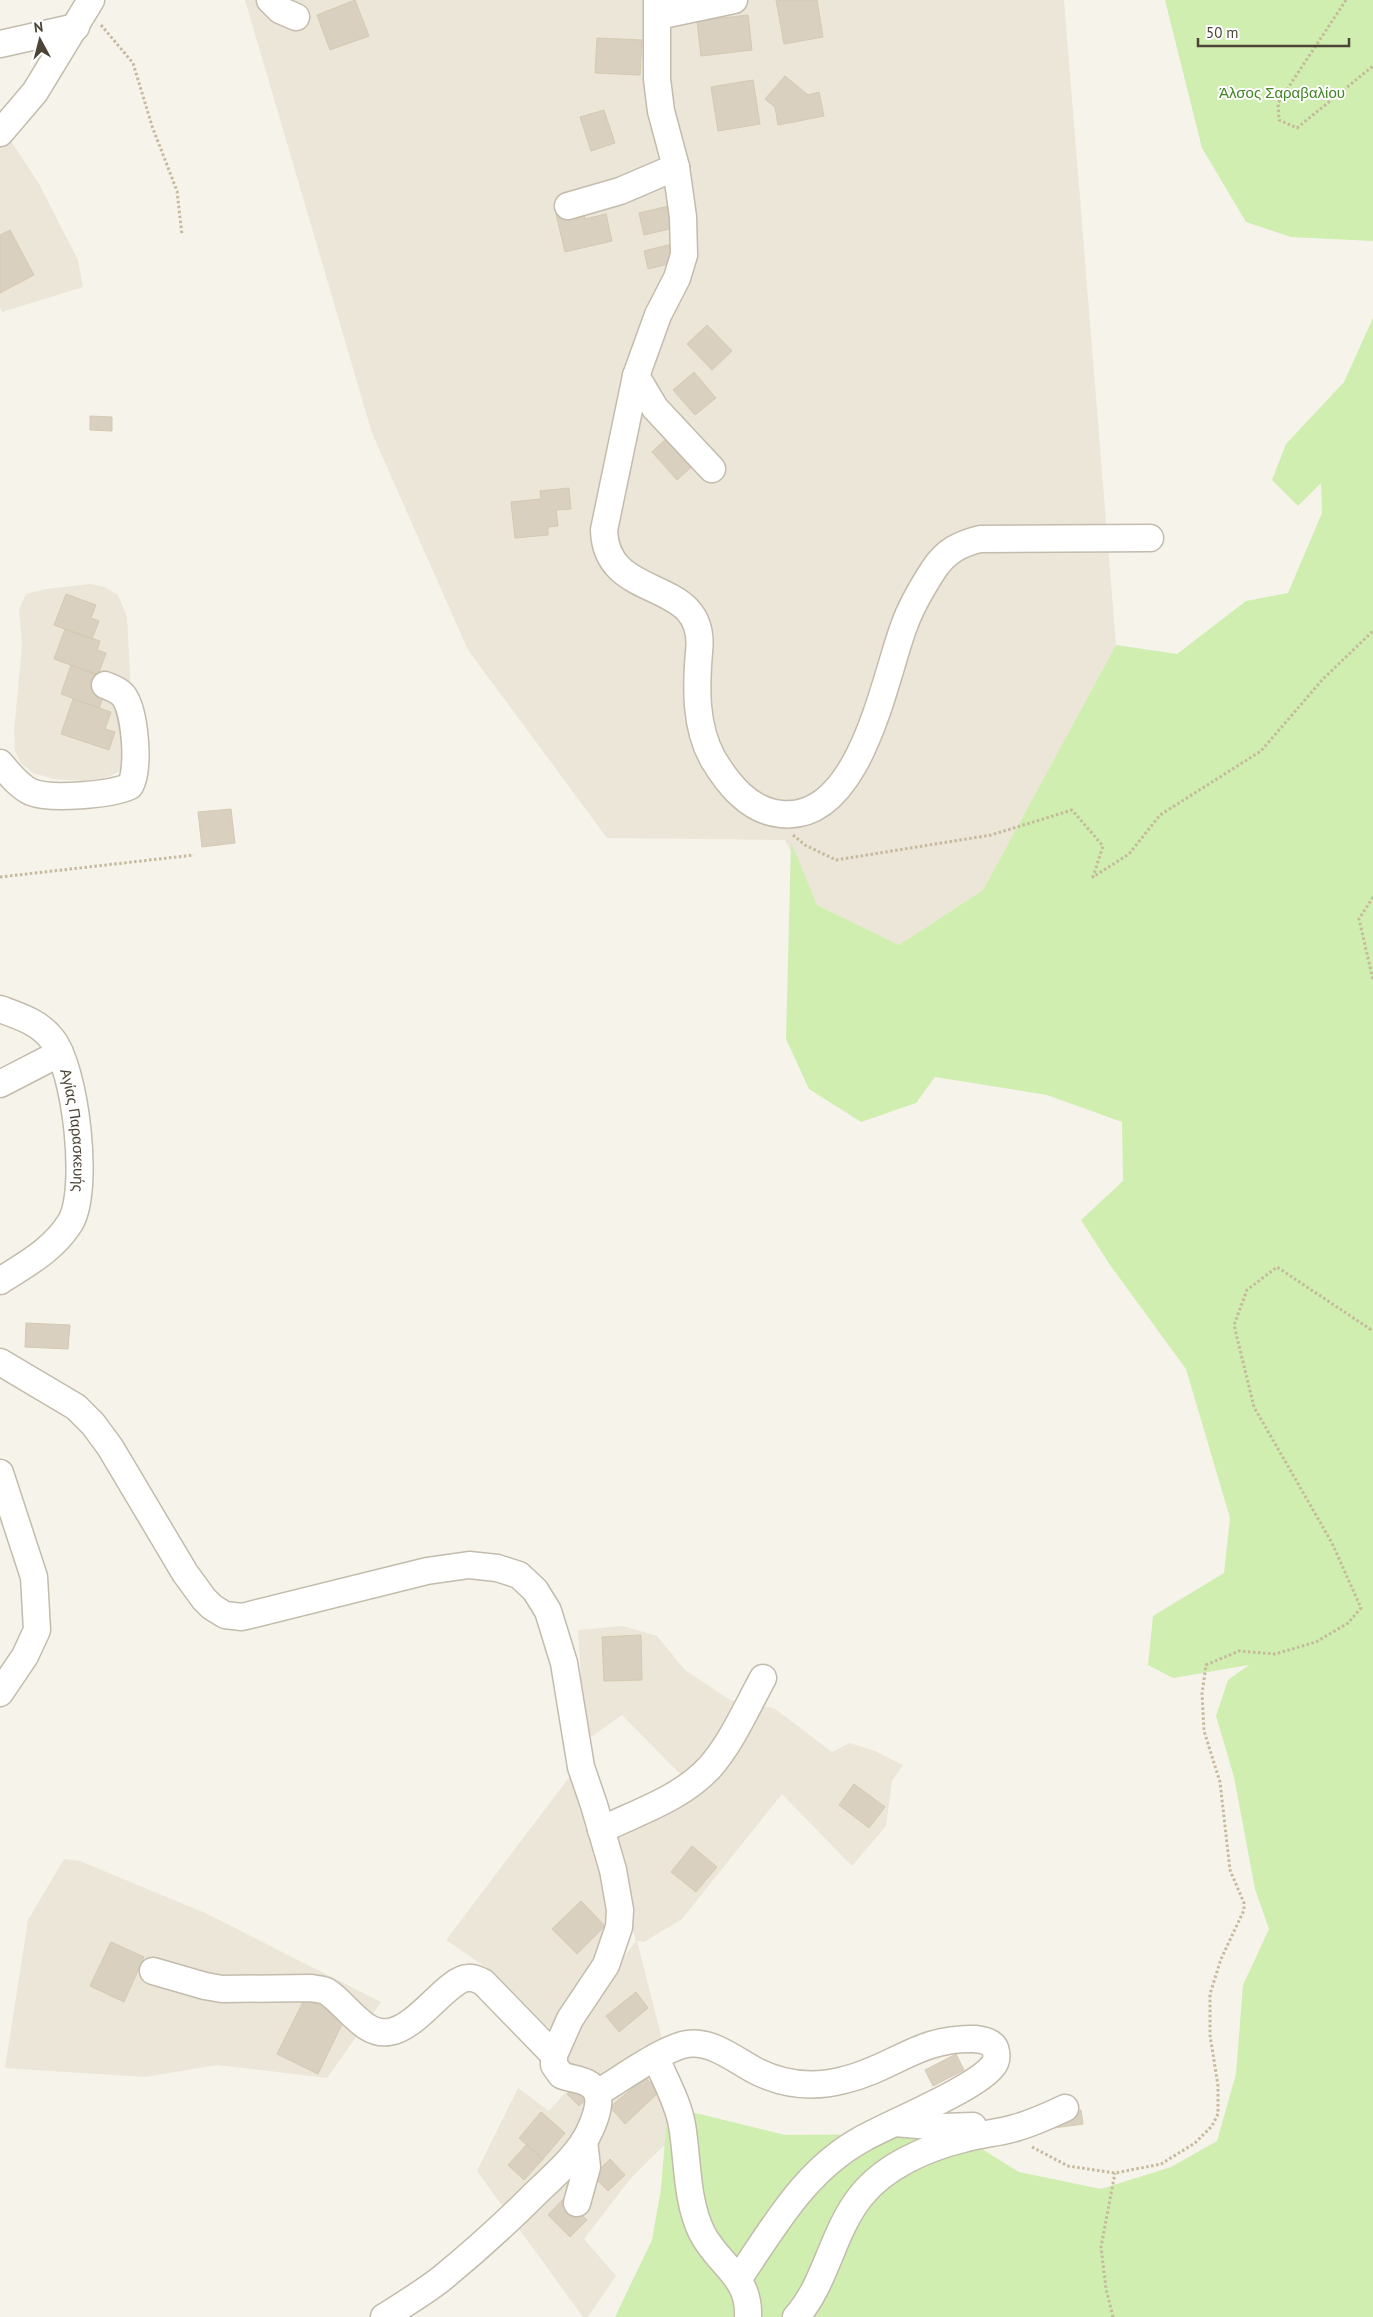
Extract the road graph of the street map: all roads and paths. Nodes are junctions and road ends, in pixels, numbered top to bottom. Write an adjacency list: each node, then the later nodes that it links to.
1 (270, 0): 6 (street)
2 (734, 0): 4 (street)
3 (1346, 0): 8 (path)
4 (658, 8): 10 (street)
5 (83, 9): 7 (street); 9 (street); 12 (path)
6 (296, 17)
7 (0, 44)
8 (1373, 66)
9 (0, 133)
10 (676, 167): 11 (street); 13 (street)
11 (568, 206)
12 (182, 235)
13 (636, 376): 14 (street); 15 (street)
14 (712, 469)
15 (1150, 538)
16 (1373, 631): 19 (path)
17 (105, 685): 18 (street)
18 (0, 763)
19 (790, 833)
20 (194, 855): 21 (path)
21 (0, 877)
22 (1373, 897): 23 (path)
23 (1373, 980)
24 (0, 1009): 25 (street, Αγίας Παρασκευής)
25 (60, 1054): 26 (street); 27 (street, Αγίας Παρασκευής)
26 (0, 1084)
27 (4, 1272)
28 (1373, 1331): 42 (path)
29 (0, 1362): 33 (street)
30 (0, 1473): 32 (street)
31 (763, 1678): 33 (street)
32 (0, 1693)
33 (601, 1830): 35 (street)
34 (153, 1971): 35 (street)
35 (554, 2055): 37 (street)
36 (656, 2058): 37 (street); 39 (street); 44 (street)
37 (597, 2093): 41 (street)
38 (1065, 2108): 40 (street)
39 (894, 2123): 40 (street); 44 (street)
40 (1019, 2136): 42 (path); 47 (street)
41 (584, 2141): 43 (street); 45 (street)
42 (1116, 2172): 48 (path)
43 (577, 2203)
44 (739, 2278): 46 (street)
45 (384, 2317)
46 (748, 2317)
47 (796, 2317)
48 (1113, 2317)

